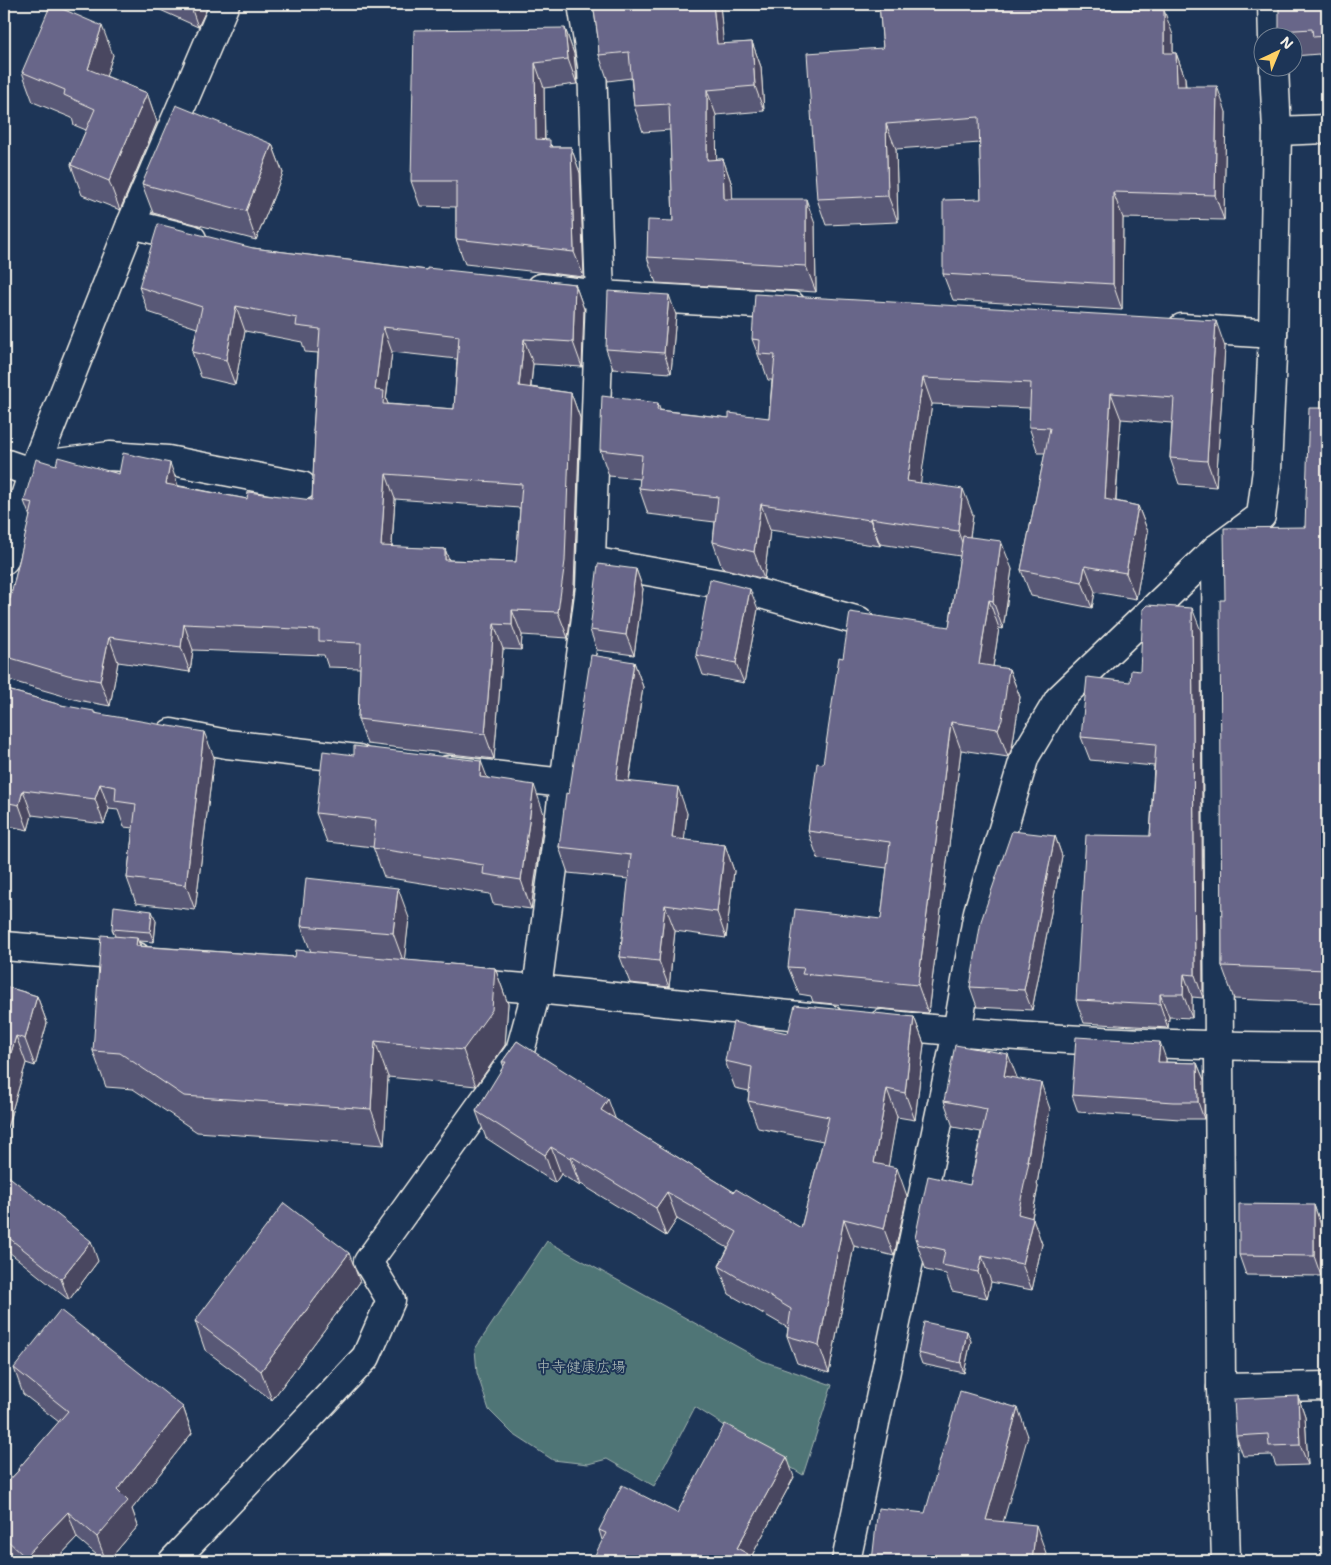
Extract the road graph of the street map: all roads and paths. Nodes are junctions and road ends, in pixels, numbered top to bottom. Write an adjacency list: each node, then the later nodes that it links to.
1 (225, 4): 8 (street)
2 (582, 4): 11 (street)
3 (1272, 4): 4 (street)
4 (1273, 28)
5 (1274, 78): 7 (street)
6 (1327, 129): 7 (street)
7 (1277, 131): 14 (street)
8 (131, 224): 9 (street); 16 (street)
9 (216, 246)
10 (521, 286): 11 (street)
11 (600, 294): 12 (street); 20 (street)
12 (818, 307)
13 (1154, 327): 14 (street)
14 (1273, 334): 18 (street)
15 (4, 463): 16 (street)
16 (34, 470): 17 (street); 19 (street)
17 (302, 486)
18 (1216, 549): 30 (street); 31 (street)
19 (4, 560)
20 (591, 561): 21 (street); 25 (street)
21 (859, 621)
22 (151, 730): 23 (street)
23 (386, 762)
24 (425, 767): 25 (street)
25 (564, 783): 29 (street)
26 (4, 946): 27 (street)
27 (162, 958)
28 (438, 981): 29 (street)
29 (537, 989): 30 (street); 35 (street)
30 (957, 1032): 31 (street); 36 (street)
31 (1220, 1046): 32 (street); 34 (street)
32 (1327, 1047)
33 (1327, 1386): 34 (street)
34 (1221, 1388): 37 (street)
35 (172, 1561)
36 (846, 1561)
37 (1226, 1561)

